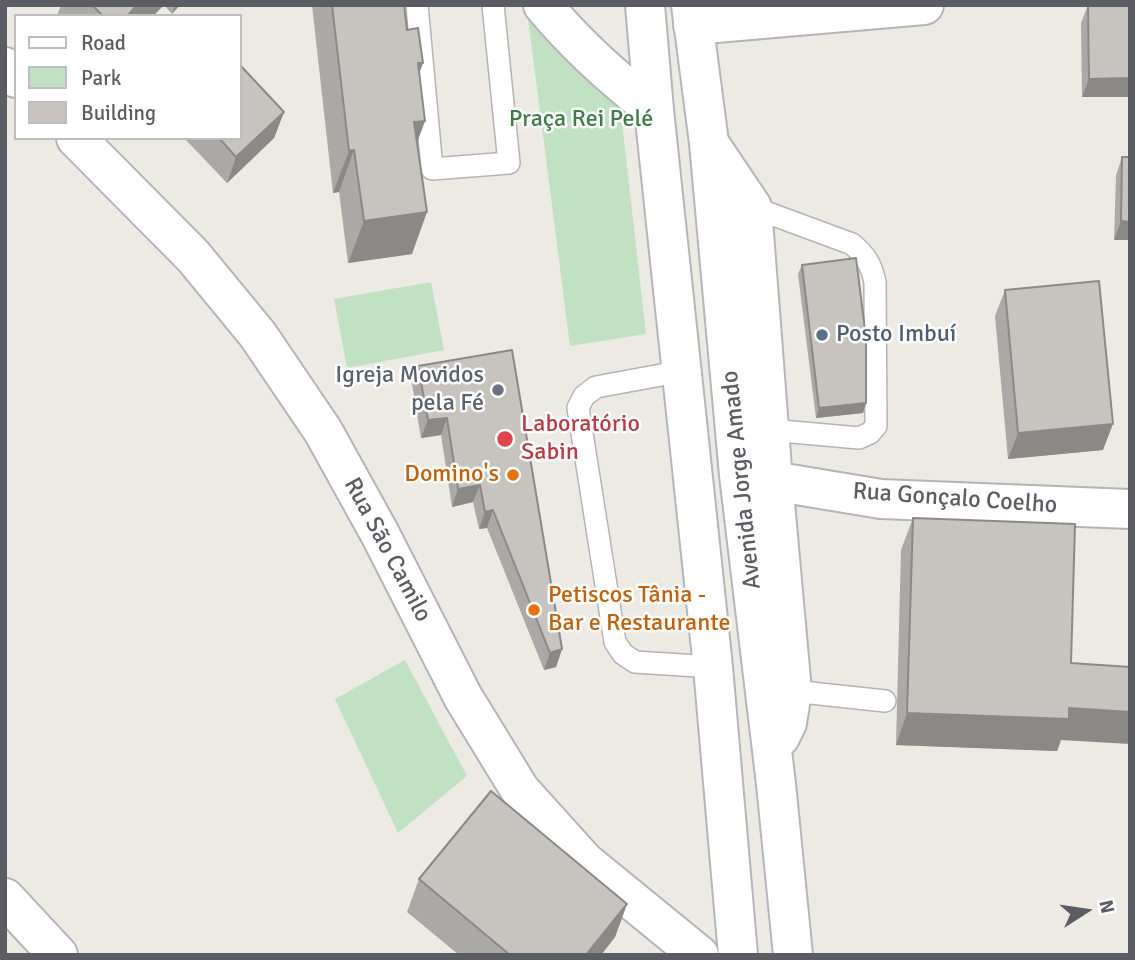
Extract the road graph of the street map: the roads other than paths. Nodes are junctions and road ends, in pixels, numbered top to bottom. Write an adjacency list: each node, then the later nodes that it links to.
1 (416, 5): 2 (lane)
2 (492, 5)
3 (543, 5): 7 (main road)
4 (645, 5): 7 (main road, Avenida Jorge Amado)
5 (924, 5): 6 (main road)
6 (692, 15): 9 (main road, Avenida Jorge Amado)
7 (654, 110): 11 (main road, Avenida Jorge Amado)
8 (78, 140): 22 (main road, Rua São Camilo)
9 (709, 143): 10 (main road); 13 (main road, Avenida Jorge Amado)
10 (752, 207): 12 (main road); 12 (lane)
11 (683, 372): 15 (main road, Avenida Jorge Amado); 15 (lane)
12 (770, 430): 13 (main road)
13 (756, 478): 14 (main road, Rua Gonçalo Coelho); 16 (main road); 18 (main road, Avenida Jorge Amado)
14 (1130, 509)
15 (713, 667): 19 (main road, Avenida Jorge Amado)
16 (792, 691): 17 (lane); 18 (main road)
17 (885, 701)
18 (772, 752): 19 (main road); 24 (main road, Avenida Jorge Amado)
19 (721, 757): 23 (main road, Avenida Jorge Amado)
20 (5, 898): 21 (main road)
21 (58, 955)
22 (699, 955)
23 (738, 955)
24 (793, 955)

